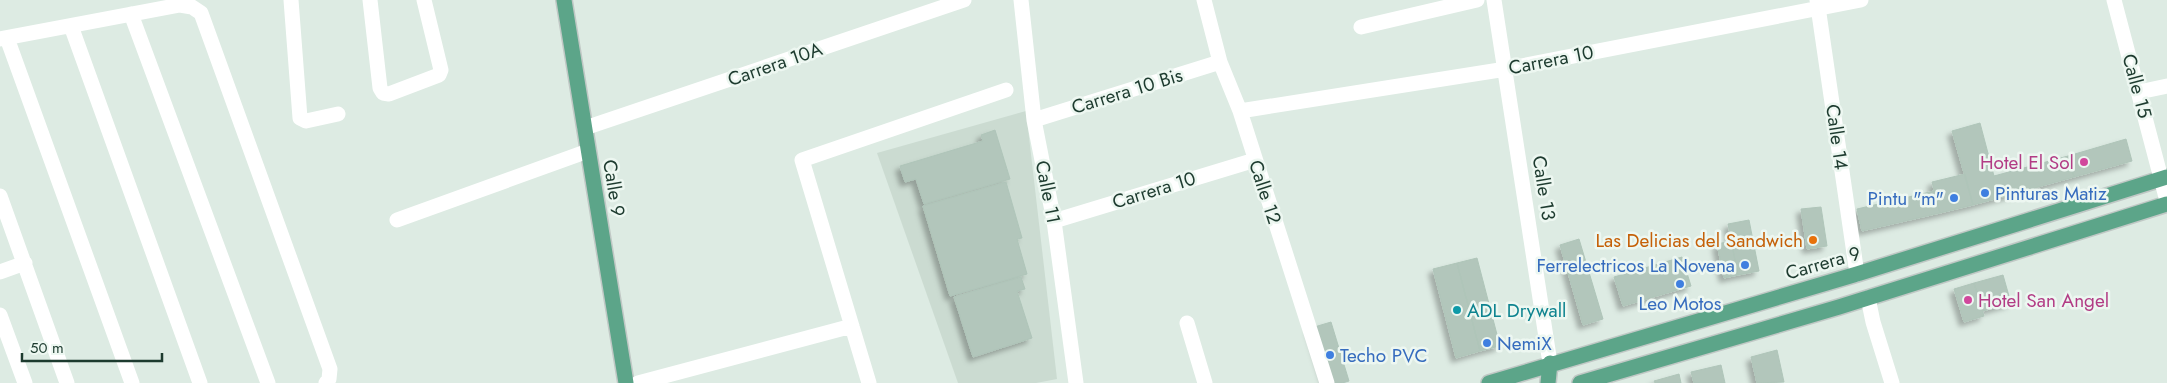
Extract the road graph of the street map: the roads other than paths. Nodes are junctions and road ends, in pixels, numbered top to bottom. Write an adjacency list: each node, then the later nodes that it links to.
1 (291, 0): 23 (street)
2 (370, 0): 3 (street)
3 (424, 0)
4 (564, 0): 25 (main road, Calle 9)
5 (964, 0): 25 (street, Carrera 10A)
6 (1021, 0): 24 (street, Calle 11)
7 (1204, 0): 17 (street, Calle 12)
8 (1478, 0): 15 (street)
9 (1494, 0): 18 (street, Calle 13)
10 (1861, 0): 12 (street, Carrera 10)
11 (2114, 0): 21 (street, Calle 15)
12 (1818, 4): 18 (street, Carrera 10); 35 (street, Calle 14)
13 (132, 14): 14 (street); 45 (street); 46 (street)
14 (71, 26): 16 (street); 44 (street)
15 (1361, 27)
16 (4, 39): 43 (street)
17 (1220, 62): 22 (street, Calle 12); 24 (street, Carrera 10 Bis)
18 (1506, 69): 22 (street, Carrera 10); 40 (street, Calle 13)
19 (2167, 86): 21 (street)
20 (1006, 90): 39 (street)
21 (2139, 92): 28 (street, Calle 15)
22 (1240, 111): 27 (street, Calle 12)
23 (338, 114)
24 (1034, 120): 32 (street, Calle 11)
25 (585, 128): 26 (main road, Calle 9)
26 (588, 151): 31 (street); 47 (main road, Calle 9)
27 (1255, 160): 32 (street, Carrera 10); 52 (street, Calle 12)
28 (2165, 177): 30 (street, Calle 15); 35 (main road, Carrera 9)
29 (0, 196): 33 (street)
30 (2167, 203): 36 (main road)
31 (397, 220)
32 (1054, 221): 50 (street, Calle 11)
33 (25, 263): 34 (street); 42 (street)
34 (0, 272)
35 (1857, 274): 40 (main road, Carrera 9)
36 (1868, 298): 55 (main road); 56 (street)
37 (0, 316): 41 (street)
38 (1187, 323): 51 (street)
39 (852, 326): 48 (street); 49 (street)
40 (1550, 363): 53 (main road, Carrera 9); 54 (main road, Calle 13)
41 (24, 383)
42 (67, 383)
43 (132, 383)
44 (200, 383)
45 (268, 383)
46 (326, 383)
47 (626, 383)
48 (638, 383)
49 (869, 383)
50 (1076, 383)
51 (1205, 383)
52 (1327, 383)
53 (1489, 383)
54 (1548, 383)
55 (1580, 383)
56 (1892, 383)

